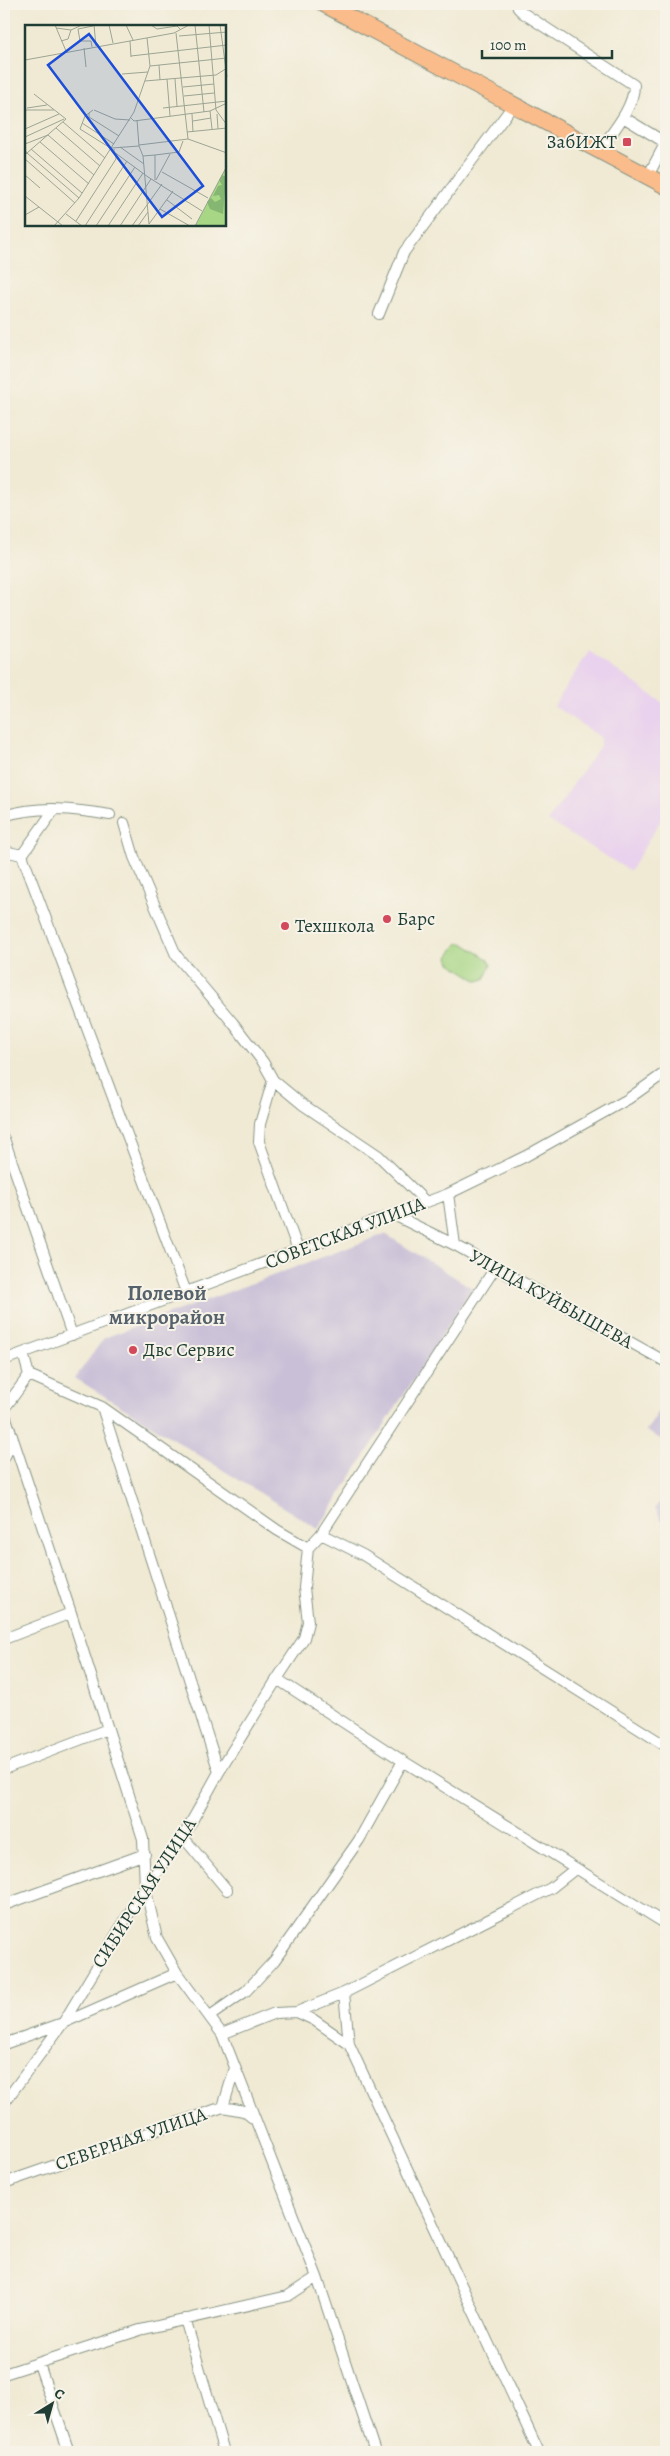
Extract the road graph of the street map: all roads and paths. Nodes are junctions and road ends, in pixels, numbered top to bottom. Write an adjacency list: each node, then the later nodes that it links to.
1 (324, 4): 3 (main road)
2 (518, 4): 4 (street)
3 (514, 104): 6 (main road); 9 (street)
4 (623, 116): 5 (street); 6 (street)
5 (666, 142): 7 (street)
6 (600, 150): 7 (main road)
7 (648, 176): 8 (main road)
8 (666, 186)
9 (378, 314)
10 (54, 810): 11 (street); 12 (street); 15 (street)
11 (110, 815)
12 (4, 816)
13 (124, 823): 17 (street)
14 (4, 851): 15 (street)
15 (22, 855): 25 (street)
16 (666, 1072): 19 (street, СОВЕТСКАЯ УЛИЦА)
17 (273, 1080): 20 (street); 23 (street)
18 (4, 1139): 26 (street)
19 (448, 1194): 20 (street, СОВЕТСКАЯ УЛИЦА); 22 (street, УЛИЦА КУЙБЫШЕВА)
20 (426, 1202): 21 (street, СОВЕТСКАЯ УЛИЦА)
21 (394, 1215): 22 (street); 23 (street, СОВЕТСКАЯ УЛИЦА)
22 (455, 1245): 24 (street, УЛИЦА КУЙБЫШЕВА)
23 (298, 1250): 25 (street, СОВЕТСКАЯ УЛИЦА)
24 (495, 1268): 29 (street, УЛИЦА КУЙБЫШЕВА); 35 (street)
25 (186, 1292): 26 (street, СОВЕТСКАЯ УЛИЦА)
26 (72, 1335): 27 (street, СОВЕТСКАЯ УЛИЦА)
27 (23, 1353): 28 (street, СОВЕТСКАЯ УЛИЦА); 30 (street)
28 (5, 1357)
29 (666, 1362)
30 (29, 1375): 31 (street); 32 (street)
31 (102, 1407): 36 (street); 44 (street)
32 (4, 1410): 33 (street)
33 (13, 1440): 34 (street); 37 (street)
34 (4, 1458)
35 (321, 1534): 36 (street); 41 (street)
36 (308, 1548): 39 (street, СИБИРСКАЯ УЛИЦА)
37 (71, 1612): 38 (street); 40 (street)
38 (4, 1639)
39 (276, 1679): 42 (street); 44 (street, СИБИРСКАЯ УЛИЦА)
40 (108, 1729): 43 (street); 46 (street)
41 (666, 1746)
42 (403, 1762): 47 (street); 55 (street)
43 (4, 1769)
44 (219, 1772): 45 (street, СИБИРСКАЯ УЛИЦА)
45 (183, 1837): 48 (street, СИБИРСКАЯ УЛИЦА); 49 (street)
46 (145, 1854): 48 (street); 50 (street)
47 (575, 1869): 51 (street); 53 (street)
48 (145, 1887): 52 (street); 56 (street, СИБИРСКАЯ УЛИЦА)
49 (227, 1890)
50 (4, 1905)
51 (666, 1924)
52 (177, 1973): 55 (street); 56 (street)
53 (344, 1993): 54 (street); 59 (street)
54 (297, 2012): 57 (street); 59 (street)
55 (210, 2016): 57 (street)
56 (63, 2023): 58 (street); 61 (street, СИБИРСКАЯ УЛИЦА)
57 (222, 2034): 60 (street)
58 (4, 2044)
59 (349, 2044): 72 (street)
60 (235, 2068): 62 (street); 63 (street)
61 (4, 2103)
62 (224, 2107): 63 (street, СЕВЕРНАЯ УЛИЦА); 64 (street, СЕВЕРНАЯ УЛИЦА)
63 (256, 2121): 65 (street)
64 (4, 2183)
65 (317, 2277): 66 (street); 71 (street)
66 (185, 2319): 67 (street); 70 (street)
67 (40, 2364): 68 (street); 69 (street)
68 (4, 2374)
69 (69, 2452)
70 (224, 2452)
71 (375, 2452)
72 (539, 2452)

